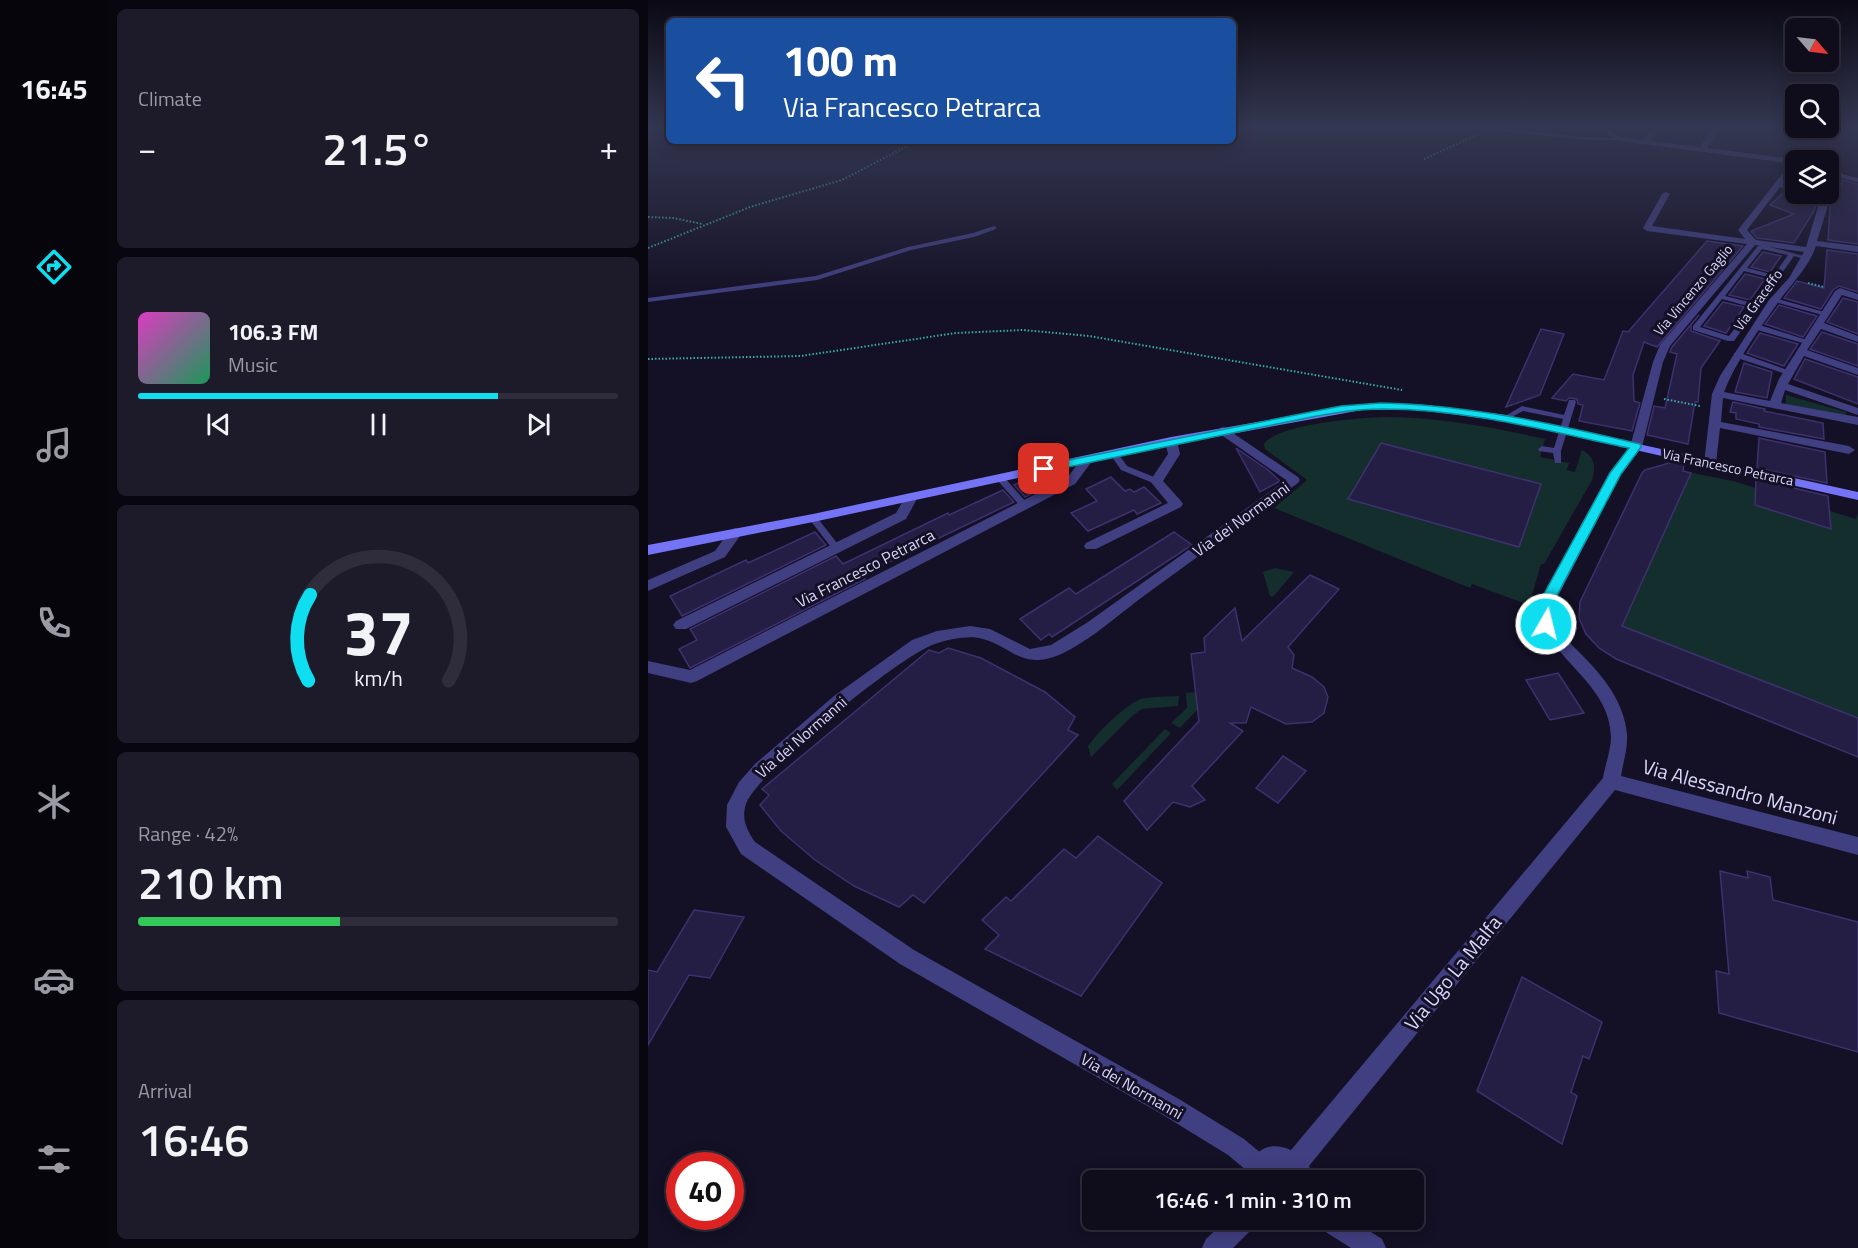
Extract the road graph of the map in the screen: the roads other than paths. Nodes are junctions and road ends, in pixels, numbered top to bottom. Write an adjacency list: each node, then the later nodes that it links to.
1 (1779, 184): 2 (street); 6 (street, Via Vincenzo Gaglio)
2 (1785, 186)
3 (1666, 194): 6 (street)
4 (1823, 204): 8 (street, Via Graceffo)
5 (994, 228): 14 (lane)
6 (1753, 242): 8 (street); 35 (street, Via Vincenzo Gaglio)
7 (1858, 248): 8 (street)
8 (1809, 250): 9 (lane); 15 (street, Via Graceffo)
9 (1792, 254): 10 (lane); 11 (lane)
10 (1744, 269): 11 (lane); 12 (lane)
11 (1776, 277): 16 (lane)
12 (1722, 297): 16 (lane); 16 (lane)
13 (1858, 297): 17 (street)
14 (648, 300)
15 (1774, 300): 17 (lane); 19 (street, Via Graceffo)
16 (1755, 306)
17 (1827, 314): 18 (street)
18 (1820, 325): 20 (street); 21 (street)
19 (1757, 327): 21 (lane); 22 (street, Via Graceffo)
20 (1858, 339)
21 (1806, 347): 23 (street); 24 (street)
22 (1737, 355): 23 (lane); 26 (street, Via Graceffo)
23 (1789, 372): 25 (street)
24 (1858, 372)
25 (1781, 385): 28 (street); 29 (street)
26 (1718, 394): 28 (street); 32 (street, Via Graceffo)
27 (1572, 402): 31 (lane)
28 (1774, 406): 30 (street)
29 (1858, 412)
30 (1858, 421)
31 (1565, 424): 33 (main road, Via Francesco Petrarca); 35 (main road, Via Francesco Petrarca); 38 (lane)
32 (1715, 424): 37 (street); 42 (street, Via Graceffo)
33 (1224, 431): 34 (main road, Via Francesco Petrarca); 58 (street, Via dei Normanni)
34 (1171, 441): 39 (main road, Via Francesco Petrarca); 44 (street)
35 (1636, 447): 42 (main road, Via Francesco Petrarca); 56 (street)
36 (1542, 449): 38 (lane)
37 (1849, 450)
38 (1557, 451): 41 (lane)
39 (1114, 454): 40 (main road, Via Francesco Petrarca); 44 (lane)
40 (1087, 460): 43 (main road, Via Francesco Petrarca); 47 (street, Via Francesco Petrarca)
41 (1558, 462)
42 (1710, 463): 45 (main road, Via Francesco Petrarca)
43 (1000, 478): 46 (main road, Via Francesco Petrarca); 47 (lane)
44 (1156, 481): 50 (street)
45 (1858, 496)
46 (912, 497): 48 (main road, Via Francesco Petrarca); 51 (street, Via Francesco Petrarca)
47 (1025, 506): 55 (street, Via Francesco Petrarca)
48 (813, 518): 49 (main road, Via Francesco Petrarca); 51 (lane)
49 (735, 533): 52 (main road, Via Francesco Petrarca); 53 (street)
50 (1091, 546)
51 (837, 549): 54 (street, Via Francesco Petrarca)
52 (648, 550)
53 (648, 586)
54 (681, 625)
55 (648, 667)
56 (1611, 781): 57 (street, Via Alessandro Manzoni); 61 (street, Via Ugo La Malfa)
57 (1858, 846)
58 (1255, 1170)
59 (1262, 1170): 60 (street)
60 (1297, 1170)
61 (1301, 1170)
62 (1233, 1230): 64 (street)
63 (1345, 1230): 65 (street)
64 (1215, 1248)
65 (1373, 1248)

